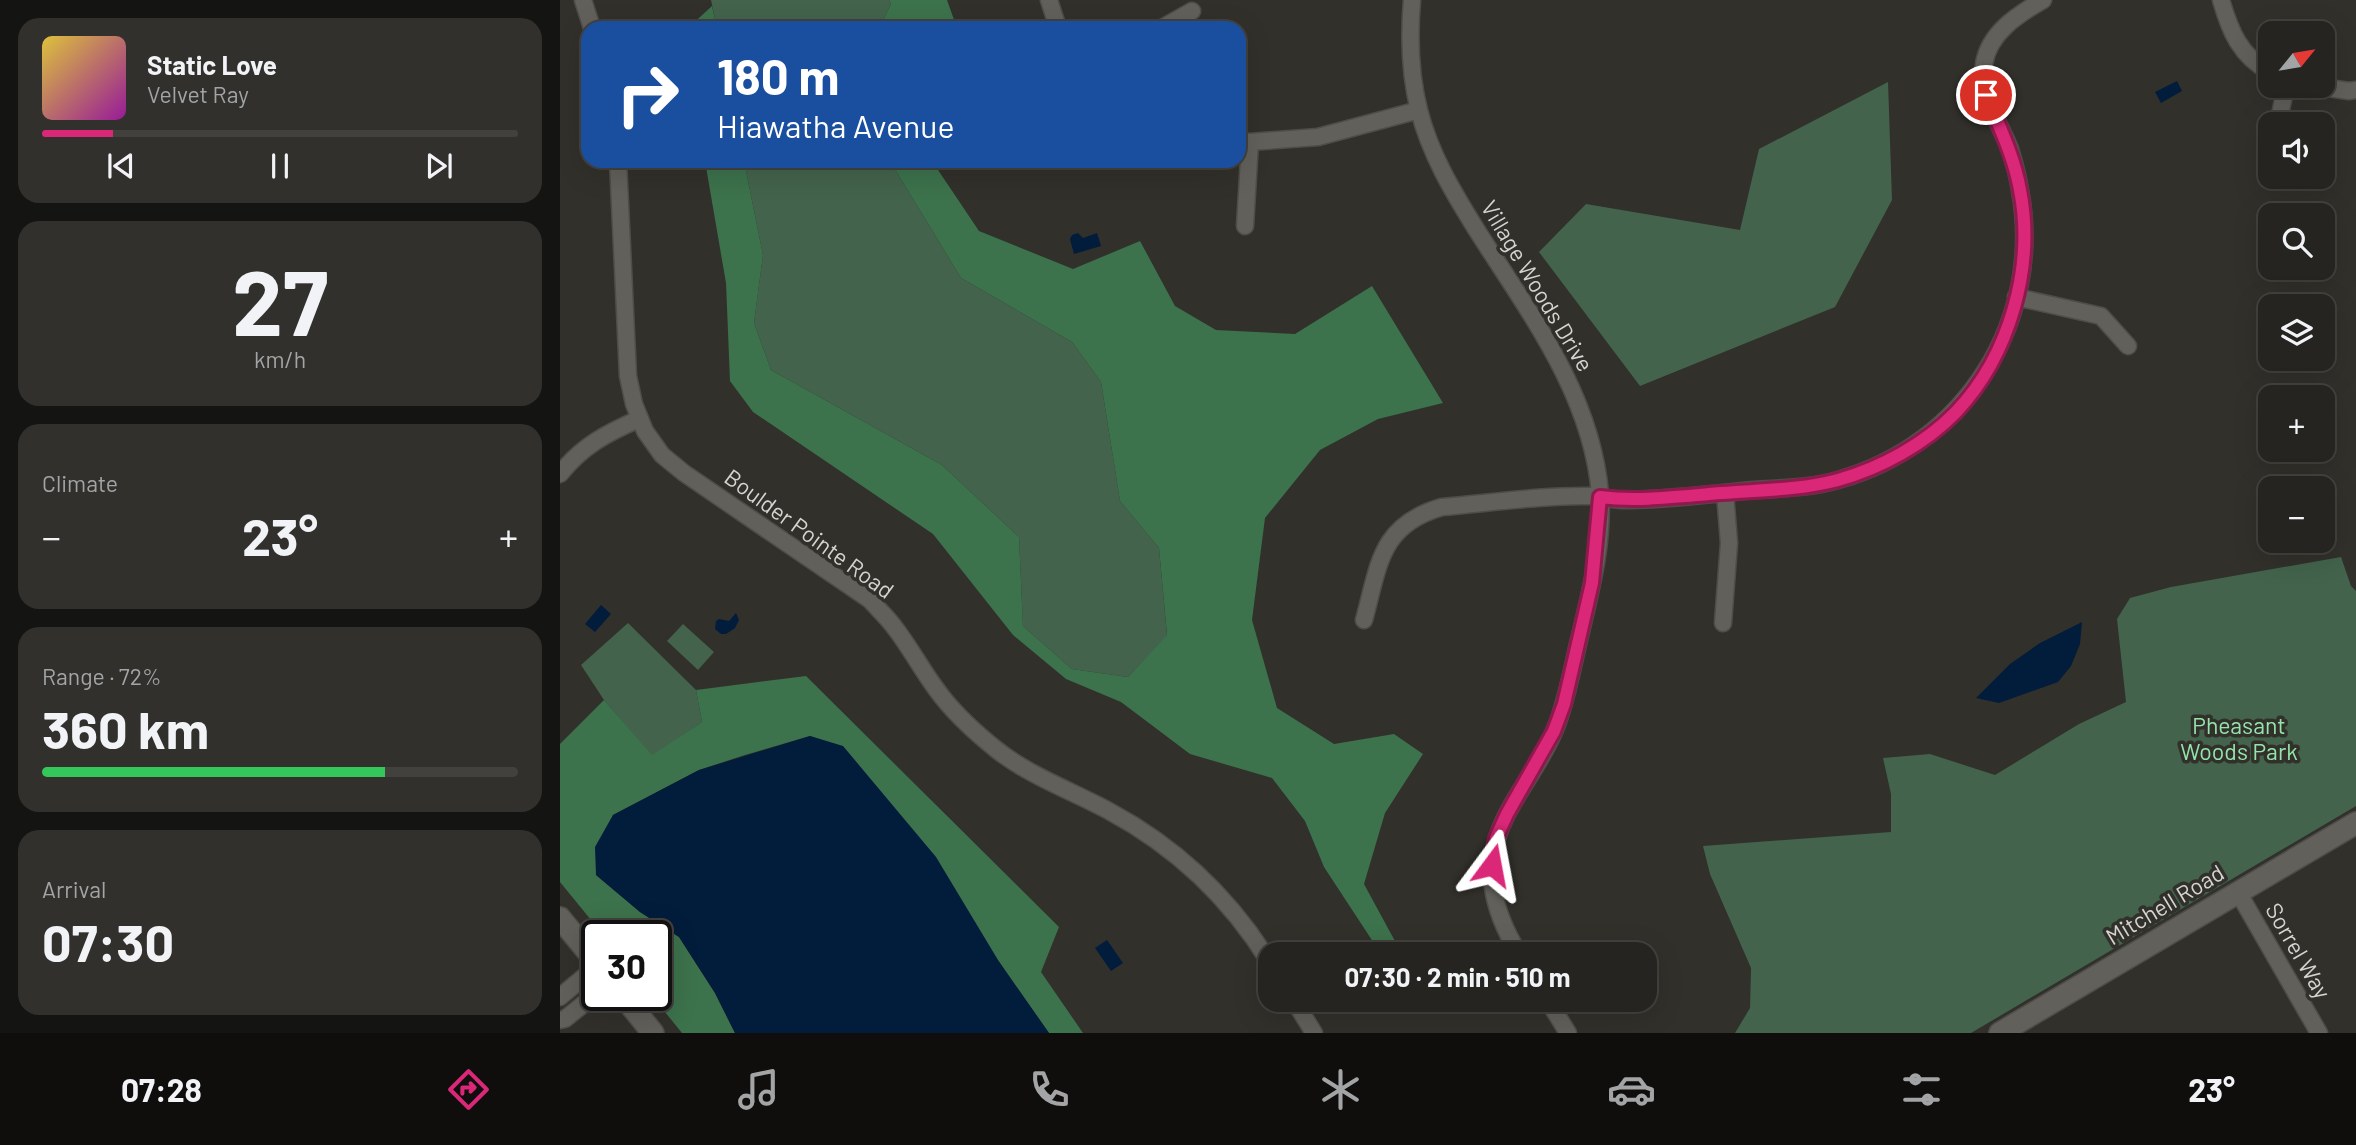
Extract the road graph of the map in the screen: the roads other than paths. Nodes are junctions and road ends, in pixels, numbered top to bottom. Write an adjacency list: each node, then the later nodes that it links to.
1 (583, 0): 7 (street)
2 (1049, 0): 8 (street)
3 (1412, 0): 13 (street, Village Woods Drive)
4 (2043, 0): 18 (street)
5 (2221, 0): 10 (street)
6 (1192, 11): 9 (street)
7 (590, 21)
8 (1056, 21)
9 (1174, 21)
10 (2258, 65)
11 (2335, 89): 12 (street)
12 (2356, 90)
13 (1419, 110): 14 (street); 23 (street, Village Woods Drive)
14 (1246, 141)
15 (618, 168): 20 (street, Boulder Pointe Road)
16 (1244, 168): 17 (street)
17 (1245, 226)
18 (2016, 297): 19 (street); 22 (street)
19 (2128, 346)
20 (639, 419): 21 (street); 31 (street, Boulder Pointe Road)
21 (560, 474)
22 (1725, 493): 23 (street); 25 (street)
23 (1600, 497): 24 (street); 29 (street, Village Woods Drive)
24 (1364, 620)
25 (1723, 623)
26 (2356, 823): 27 (main road, Mitchell Road)
27 (2238, 892): 42 (main road, Mitchell Road); 43 (street, Sorrel Way)
28 (560, 918): 30 (main road)
29 (1512, 942)
30 (581, 944)
31 (1258, 944)
32 (581, 979): 33 (street)
33 (560, 997)
34 (581, 1006): 38 (street)
35 (635, 1011): 39 (main road)
36 (1301, 1012): 40 (street)
37 (1555, 1012): 41 (street)
38 (560, 1020)
39 (653, 1033)
40 (1314, 1033)
41 (1568, 1033)
42 (2000, 1033)
43 (2319, 1033)

